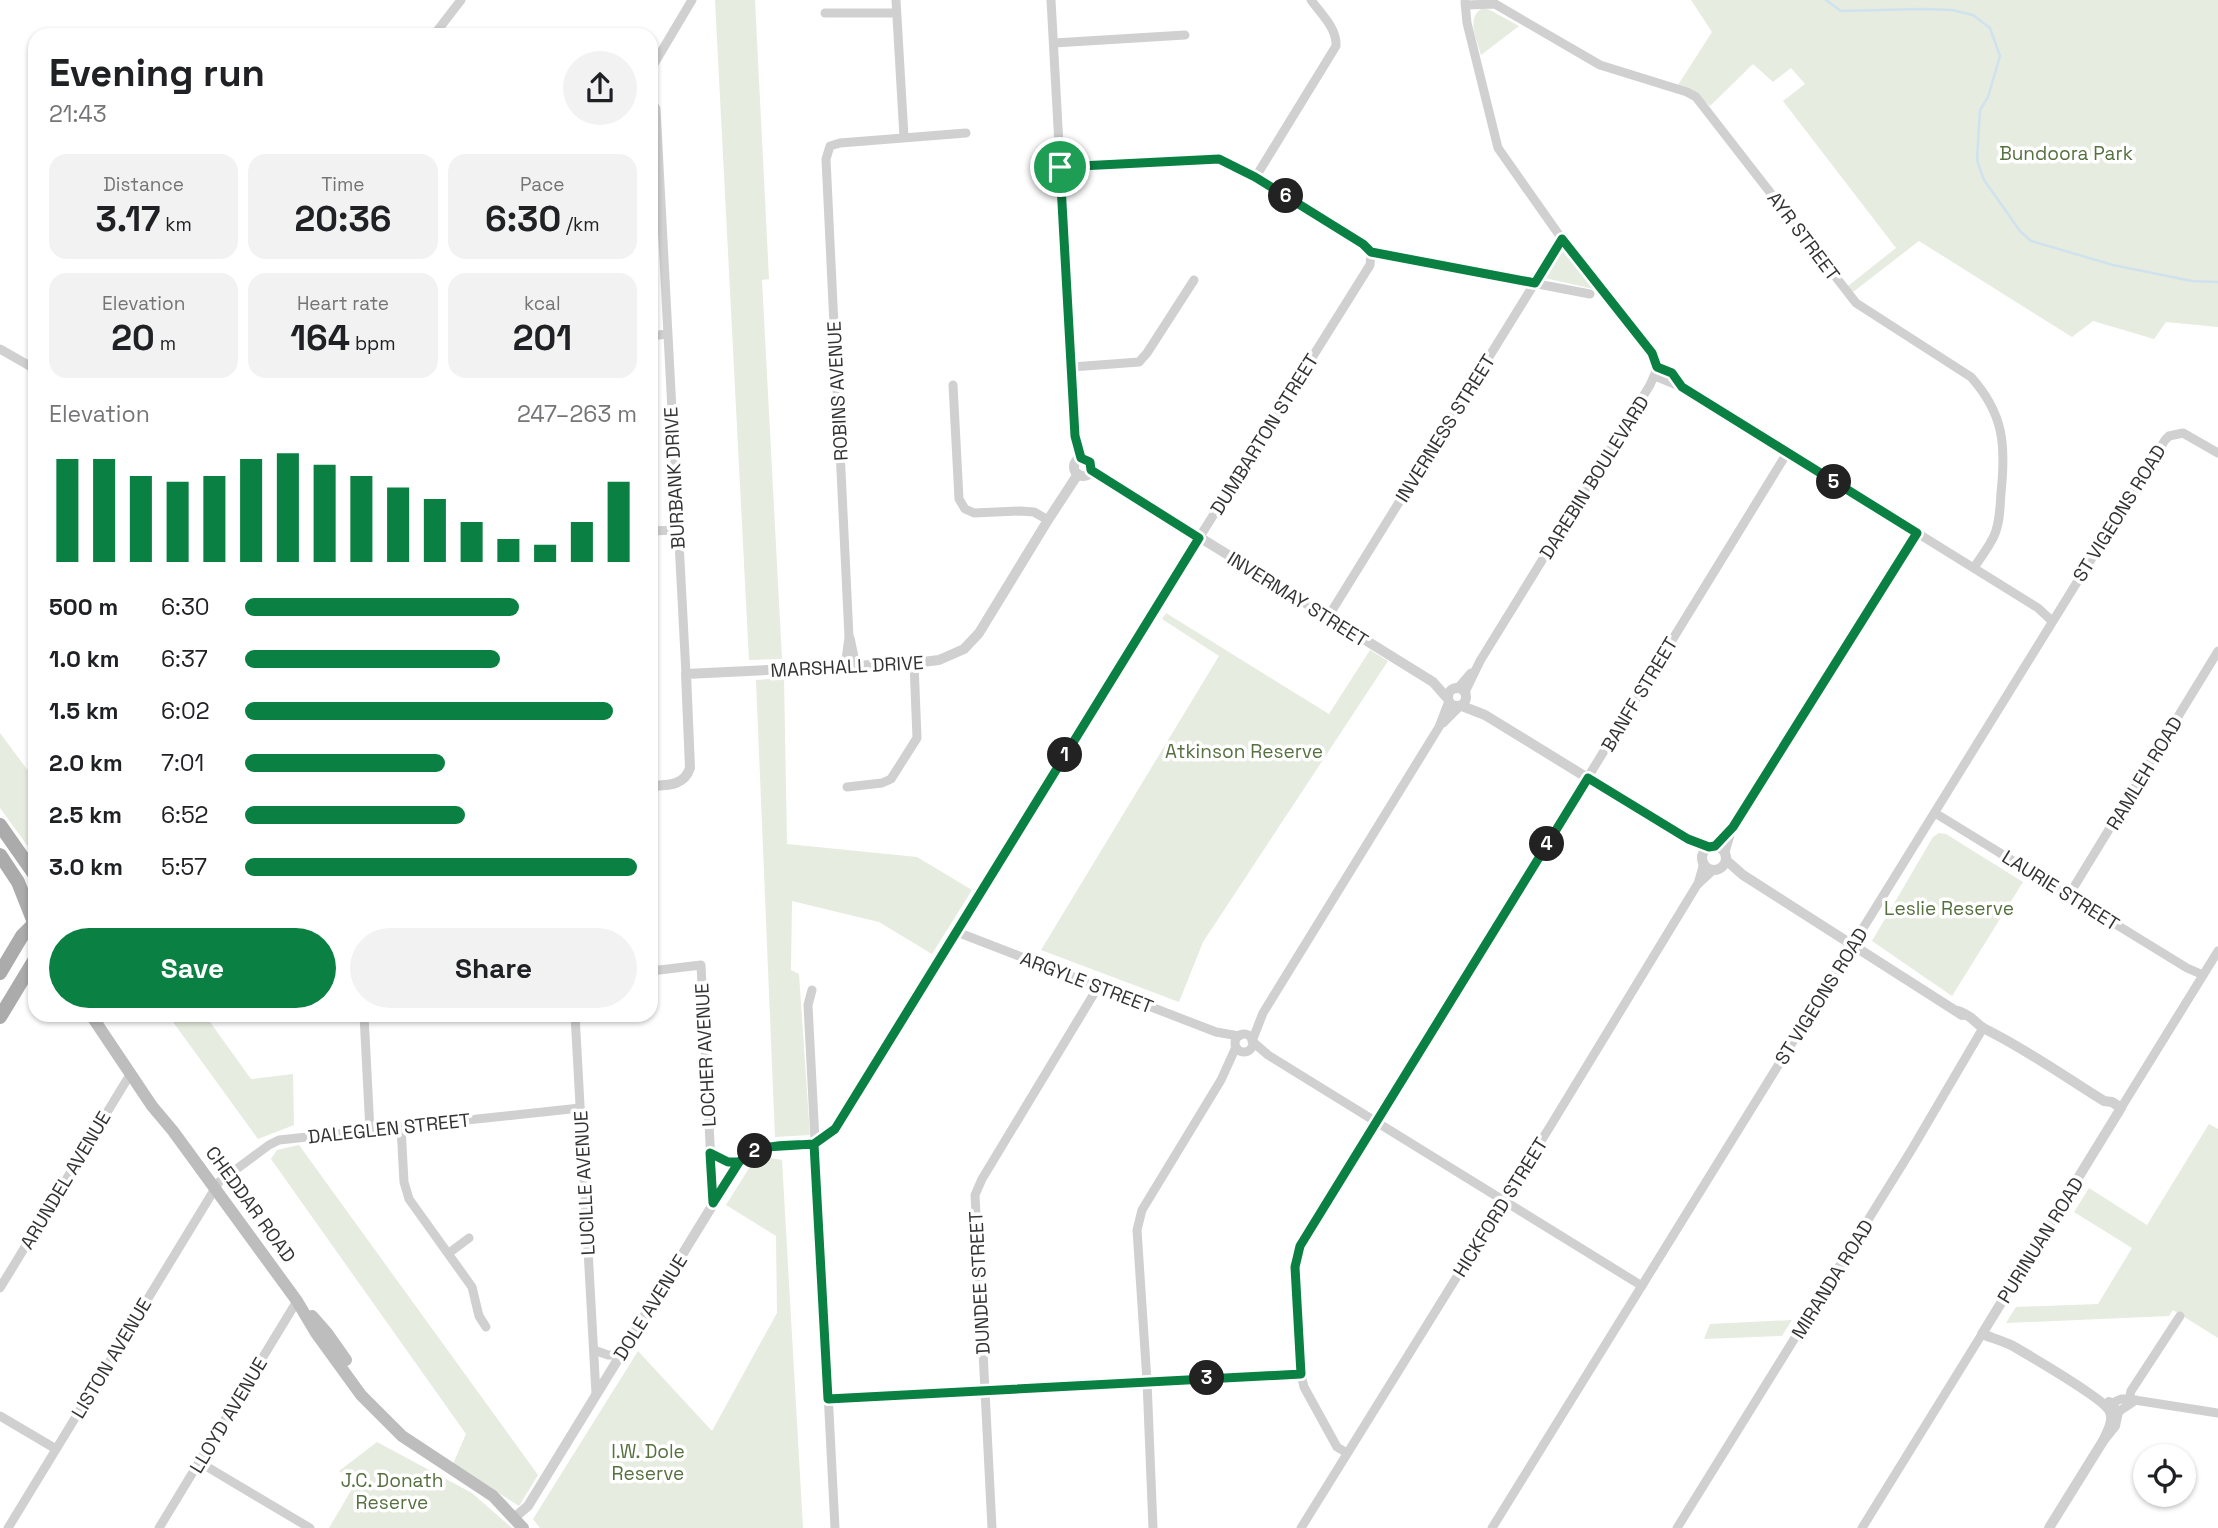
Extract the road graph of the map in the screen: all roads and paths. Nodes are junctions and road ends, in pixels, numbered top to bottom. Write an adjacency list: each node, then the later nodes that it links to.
1 (461, 0): 9 (street)
2 (692, 0): 12 (street)
3 (896, 0): 8 (street)
4 (1051, 0): 11 (street)
5 (1311, 0): 17 (street)
6 (1465, 2): 18 (street); 40 (street, AYR STREET)
7 (825, 13): 8 (street)
8 (896, 13): 14 (street)
9 (439, 28)
10 (1185, 36): 11 (street)
11 (1054, 43): 16 (street)
12 (658, 57)
13 (966, 133): 14 (street)
14 (904, 137): 45 (street, ROBINS AVENUE)
15 (658, 150): 23 (street, BURBANK DRIVE)
16 (1060, 167): 17 (street); 27 (street)
17 (1255, 177): 19 (street)
18 (1562, 239): 21 (street, INVERNESS STREET); 28 (street)
19 (1371, 252): 21 (street); 39 (street, DUMBARTON STREET)
20 (1194, 280): 27 (street)
21 (1535, 283): 22 (street); 41 (street, INVERNESS STREET)
22 (1590, 294)
23 (667, 334): 24 (street); 36 (street, BURBANK DRIVE)
24 (658, 336)
25 (0, 349): 26 (street)
26 (28, 365)
27 (1072, 367): 32 (street)
28 (1656, 372): 30 (street); 47 (street, DAREBIN BOULEVARD)
29 (953, 385): 35 (street)
30 (1787, 453): 38 (street); 48 (street, BANFF STREET)
31 (2218, 453): 42 (street, ST VIGEONS ROAD)
32 (1081, 458): 33 (street); 34 (street)
33 (1091, 470): 34 (street); 39 (street, INVERMAY STREET)
34 (1078, 474): 35 (street, MARSHALL DRIVE)
35 (1048, 520): 44 (street, MARSHALL DRIVE)
36 (677, 530): 37 (street); 46 (street, BURBANK DRIVE)
37 (658, 531)
38 (1917, 533): 40 (street); 54 (street, HICKFORD STREET)
39 (1199, 538): 41 (street, INVERMAY STREET); 59 (street, DUMBARTON STREET)
40 (1974, 568): 42 (street)
41 (1328, 617): 47 (street, INVERMAY STREET)
42 (2054, 618): 51 (street, ST VIGEONS ROAD)
43 (2218, 651): 56 (street, RAMLEH ROAD)
44 (914, 663): 45 (street, MARSHALL DRIVE); 50 (street)
45 (850, 666): 46 (street, MARSHALL DRIVE)
46 (686, 674): 49 (street, BURBANK DRIVE)
47 (1458, 697): 48 (street, INVERMAY STREET); 73 (street, DAREBIN BOULEVARD)
48 (1588, 778): 54 (street, INVERMAY STREET); 77 (street, BANFF STREET)
49 (658, 785)
50 (847, 787)
51 (1935, 813): 56 (street, LAURIE STREET); 60 (street, ST VIGEONS ROAD)
52 (0, 825): 55 (main road)
53 (0, 855): 57 (main road)
54 (1714, 858): 60 (street, INVERMAY STREET); 84 (street, HICKFORD STREET)
55 (28, 865)
56 (2069, 895): 65 (street, LAURIE STREET)
57 (28, 907)
58 (28, 930): 64 (main road)
59 (957, 932): 66 (street, ARGYLE STREET); 80 (street, DUMBARTON STREET)
60 (1852, 944): 72 (street, INVERMAY STREET); 88 (street, ST VIGEONS ROAD)
61 (2218, 951): 65 (street, PURINUAN ROAD)
62 (658, 970): 81 (street, LOCHER AVENUE)
63 (28, 971): 68 (main road)
64 (0, 972)
65 (2202, 977): 76 (street, PURINUAN ROAD)
66 (1098, 987): 73 (street, ARGYLE STREET); 98 (street, DUNDEE STREET)
67 (812, 990): 80 (street)
68 (0, 1017)
69 (96, 1022): 74 (main road, CHEDDAR ROAD)
70 (363, 1022): 79 (street)
71 (575, 1022): 75 (street, LUCILLE AVENUE)
72 (1982, 1031): 76 (street); 118 (street, MIRANDA ROAD)
73 (1244, 1044): 77 (street, ARGYLE STREET); 97 (street, DAREBIN BOULEVARD)
74 (131, 1073): 83 (main road, CHEDDAR ROAD); 89 (street, ARUNDEL AVENUE)
75 (580, 1108): 78 (street, DALEGLEN STREET); 94 (street, LUCILLE AVENUE)
76 (2120, 1111): 93 (street, PURINUAN ROAD)
77 (1376, 1121): 84 (street, ARGYLE STREET); 96 (street, BANFF STREET)
78 (401, 1127): 79 (street, DALEGLEN STREET); 87 (street)
79 (370, 1131): 83 (street, DALEGLEN STREET)
80 (814, 1144): 82 (street); 100 (street)
81 (710, 1153): 82 (street, LOCHER AVENUE); 85 (street, LOCHER AVENUE)
82 (739, 1162): 85 (street, DOLE AVENUE)
83 (215, 1188): 90 (main road, CHEDDAR ROAD); 105 (street, LISTON AVENUE)
84 (1503, 1202): 88 (street, ARGYLE STREET); 106 (street, HICKFORD STREET)
85 (713, 1203): 95 (street, DOLE AVENUE)
86 (469, 1238): 87 (street)
87 (449, 1254): 92 (street)
88 (1642, 1286): 117 (street, ST VIGEONS ROAD)
89 (0, 1288)
90 (297, 1301): 107 (street, LLOYD AVENUE); 108 (main road, CHEDDAR ROAD)
91 (2180, 1316): 101 (street)
92 (486, 1327)
93 (1985, 1329): 102 (street); 119 (street, PURINUAN ROAD)
94 (594, 1350): 95 (street); 99 (street, LUCILLE AVENUE)
95 (620, 1355): 99 (street, DOLE AVENUE)
96 (1301, 1374): 97 (street); 106 (street, BANFF STREET)
97 (1147, 1381): 98 (street); 115 (street, DAREBIN BOULEVARD)
98 (984, 1391): 100 (street); 114 (street, DUNDEE STREET)
99 (596, 1394): 108 (street, DOLE AVENUE)
100 (828, 1399): 113 (street)
101 (2133, 1401): 102 (street); 103 (street)
102 (2113, 1409): 120 (street)
103 (2218, 1413)
104 (0, 1416): 105 (street)
105 (56, 1449): 109 (street, LISTON AVENUE)
106 (1347, 1453): 116 (street, HICKFORD STREET)
107 (199, 1462): 110 (street, LLOYD AVENUE); 111 (street)
108 (515, 1517): 112 (main road, CHEDDAR ROAD)
109 (8, 1528)
110 (159, 1528)
111 (310, 1528)
112 (523, 1528)
113 (835, 1528)
114 (992, 1528)
115 (1153, 1528)
116 (1301, 1528)
117 (1492, 1528)
118 (1677, 1528)
119 (1862, 1528)
120 (2049, 1528)

